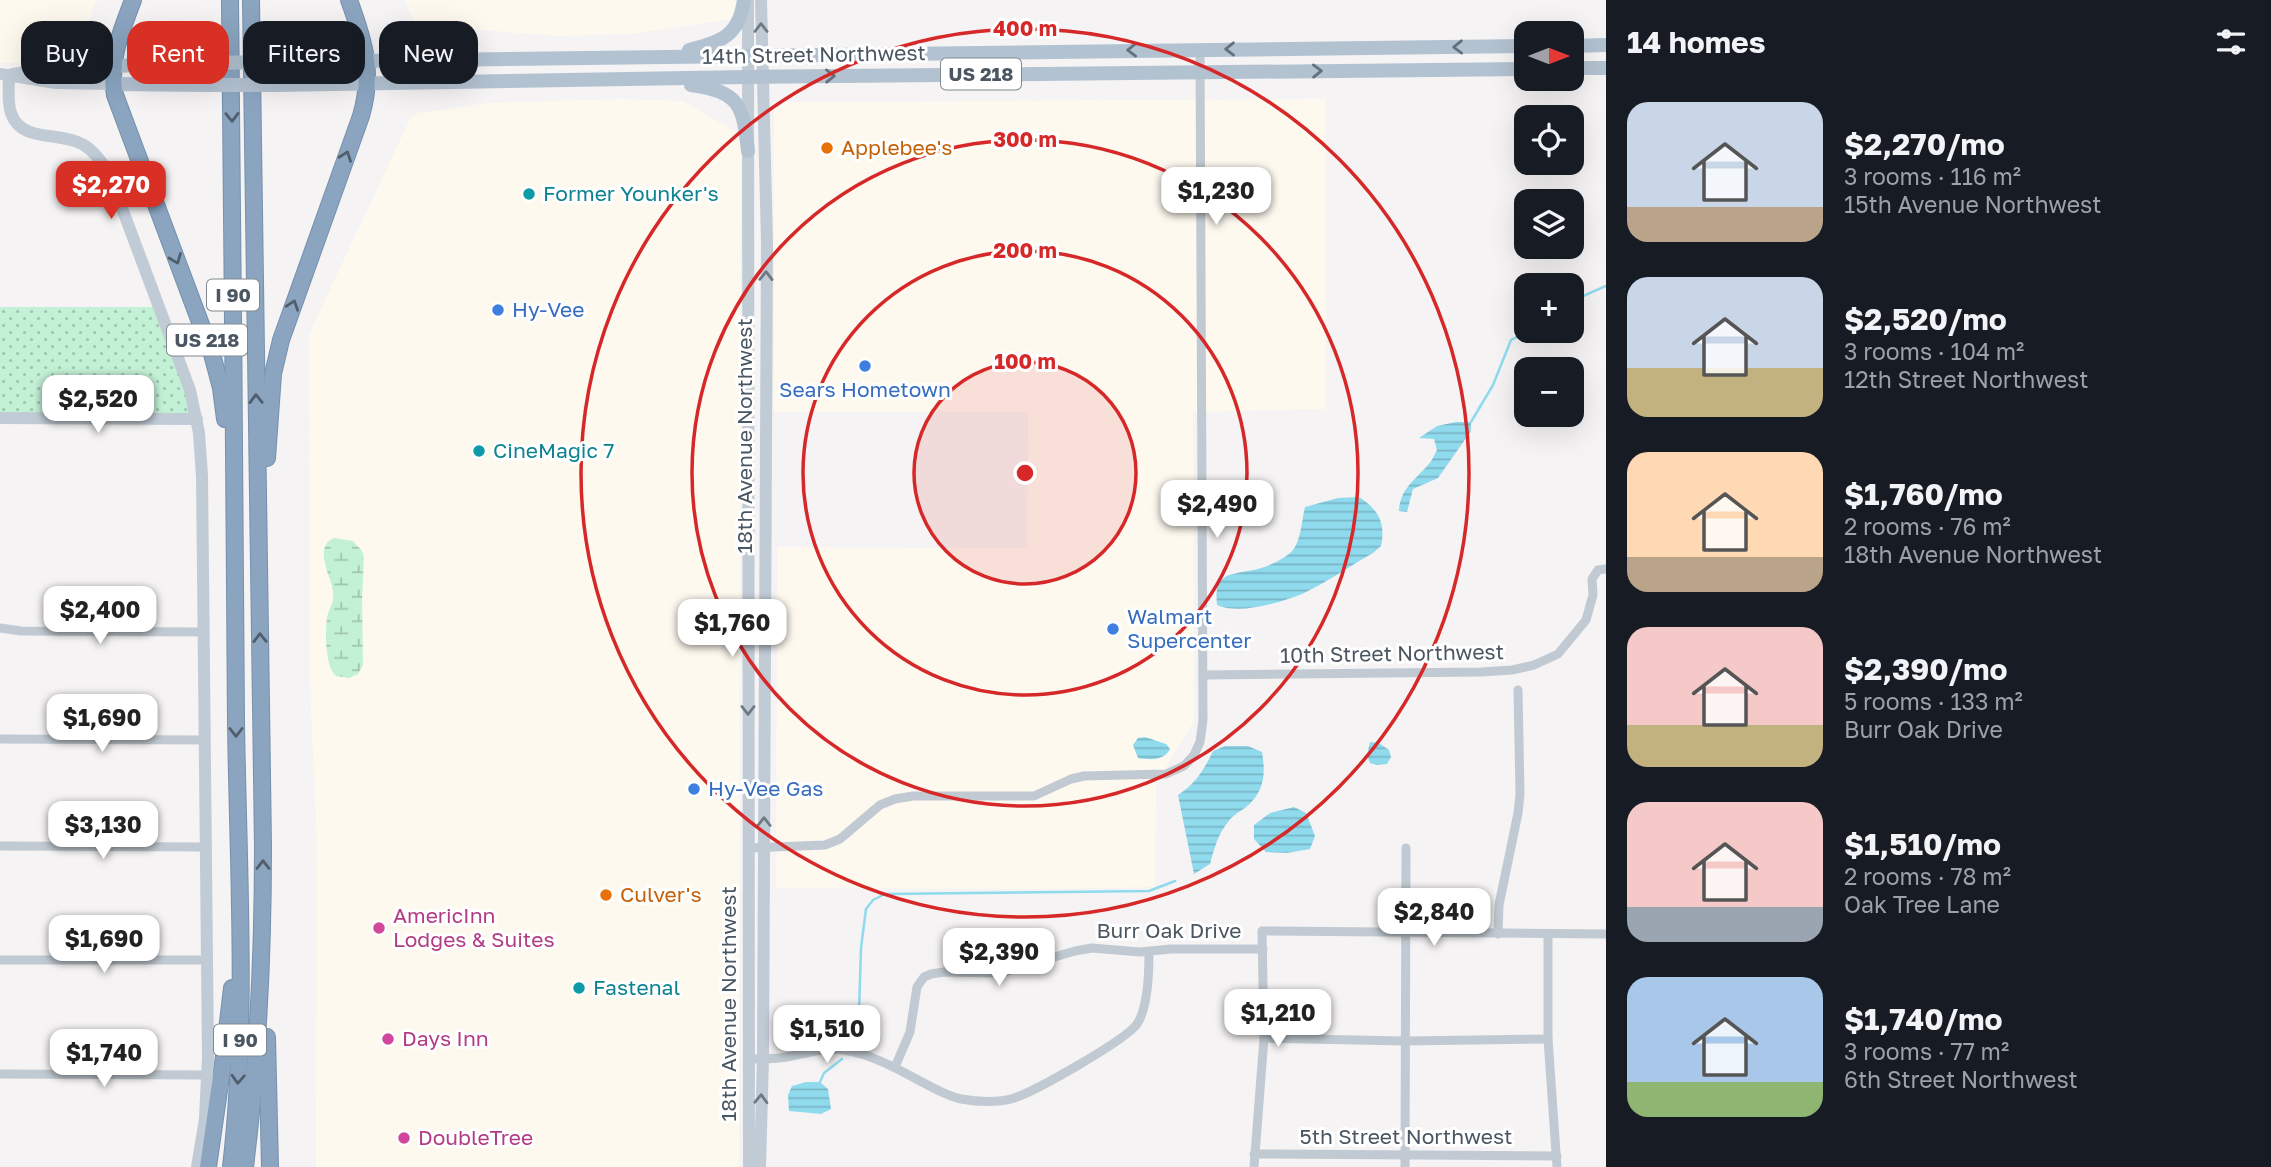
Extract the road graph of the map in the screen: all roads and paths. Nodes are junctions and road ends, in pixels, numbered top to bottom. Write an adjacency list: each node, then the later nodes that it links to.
1 (133, 0): 14 (highway)
2 (230, 0): 29 (highway, I 90, one-way to 29)
3 (251, 0): 30 (highway, I 90, one-way to 3)
4 (349, 0): 13 (highway)
5 (746, 0): 11 (street, 18th Avenue Northwest); 12 (main road)
6 (761, 0): 11 (street, 18th Avenue Northwest, one-way to 6)
7 (1514, 46): 10 (main road, US 218, one-way to 10)
8 (1584, 46): 9 (main road)
9 (1606, 46)
10 (1200, 50): 11 (main road, 14th Street Northwest / US 218, one-way to 11); 19 (street)
11 (754, 55): 12 (main road, 14th Street Northwest / US 218); 21 (street, 18th Avenue Northwest)
12 (627, 57): 13 (main road, 14th Street Northwest / US 218)
13 (368, 60): 15 (main road, 14th Street Northwest / US 218, bridge); 23 (highway)
14 (113, 62)
15 (113, 66)
16 (1584, 68): 17 (main road)
17 (1606, 68)
18 (1514, 69): 19 (main road, US 218, one-way to 18)
19 (1200, 72): 21 (main road, 14th Street Northwest / US 218, one-way to 19); 33 (street)
20 (5, 74): 27 (street)
21 (754, 77): 22 (main road, 14th Street Northwest / US 218); 25 (street, 18th Avenue Northwest); 40 (street, 18th Avenue Northwest, one-way to 21)
22 (626, 79): 23 (main road, 14th Street Northwest / US 218); 25 (main road)
23 (368, 82): 24 (main road, 14th Street Northwest, bridge); 30 (highway, US 218, one-way to 23)
24 (113, 84): 29 (highway, US 218, one-way to 29)
25 (748, 151): 39 (street, 18th Avenue Northwest, one-way to 39)
26 (0, 418): 27 (street)
27 (197, 419): 32 (street)
28 (1606, 569): 33 (street, 10th Street Northwest)
29 (235, 590): 42 (highway, I 90, one-way to 42)
30 (259, 590): 43 (highway, I 90, one-way to 30)
31 (0, 628): 32 (street)
32 (204, 632): 36 (street)
33 (1203, 675): 40 (street)
34 (1518, 690): 45 (street)
35 (0, 739): 36 (street)
36 (205, 740): 38 (street)
37 (0, 846): 38 (street)
38 (207, 847): 51 (street)
39 (748, 848): 40 (street); 55 (street, 18th Avenue Northwest)
40 (764, 848): 56 (street, 18th Avenue Northwest)
41 (1406, 848): 44 (street)
42 (239, 912): 65 (highway); 66 (highway, I 90, one-way to 66)
43 (263, 933): 67 (highway, I 90); 68 (highway)
44 (1406, 933): 45 (street); 48 (street); 54 (street)
45 (1498, 934): 46 (street)
46 (1548, 934): 47 (street); 53 (street)
47 (1606, 934)
48 (1262, 949): 49 (street, Burr Oak Drive); 52 (street)
49 (1149, 951): 57 (street, Burr Oak Drive); 57 (street)
50 (0, 960): 51 (street)
51 (208, 960): 59 (street)
52 (1264, 1038): 54 (street); 61 (street)
53 (1548, 1039): 54 (street); 63 (street)
54 (1404, 1041): 62 (street)
55 (749, 1059): 56 (street); 60 (street, 18th Avenue Northwest)
56 (763, 1059): 57 (street); 60 (street, 18th Avenue Northwest, one-way to 56)
57 (895, 1067)
58 (0, 1074): 59 (street)
59 (208, 1074): 64 (street)
60 (755, 1152): 69 (street, 18th Avenue Northwest); 70 (street, 18th Avenue Northwest)
61 (1254, 1154): 62 (street, 5th Street Northwest); 71 (street)
62 (1405, 1155): 63 (street, 5th Street Northwest); 72 (street)
63 (1557, 1156): 73 (street)
64 (197, 1167)
65 (208, 1167)
66 (231, 1167)
67 (245, 1167)
68 (270, 1167)
69 (749, 1167)
70 (760, 1167)
71 (1254, 1167)
72 (1405, 1167)
73 (1557, 1167)

